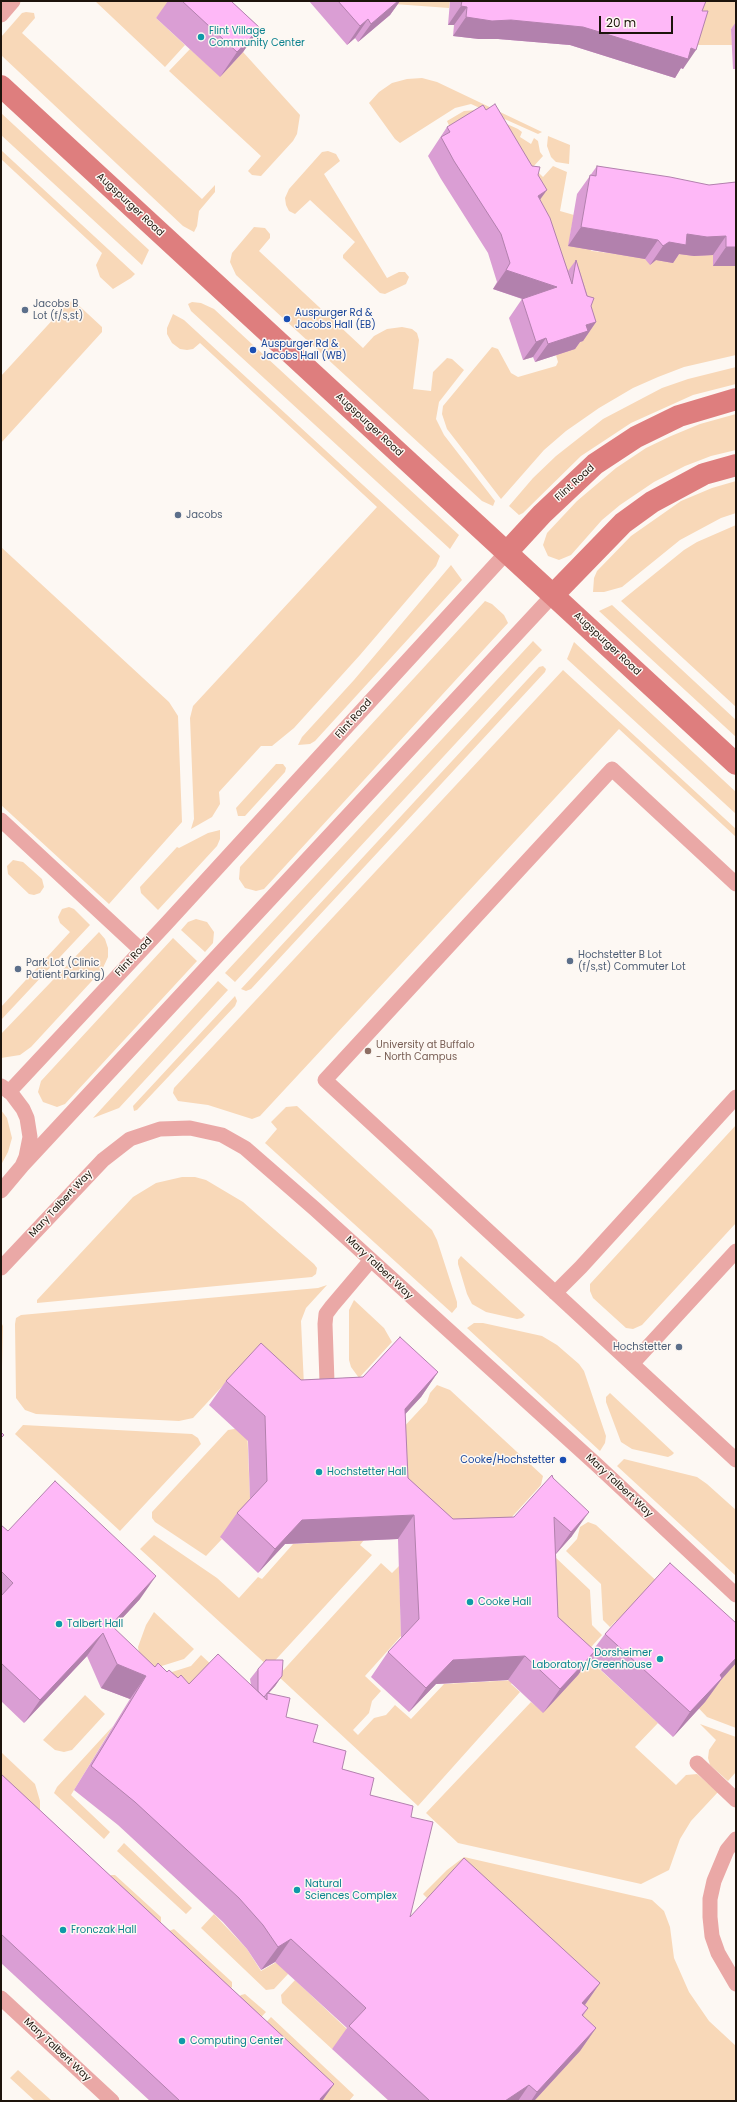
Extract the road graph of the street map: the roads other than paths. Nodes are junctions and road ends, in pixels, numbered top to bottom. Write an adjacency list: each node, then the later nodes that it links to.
1 (13, 1): 2 (lane)
2 (1, 15)
3 (1, 86): 6 (street, Augspurger Road)
4 (736, 399): 6 (street, Flint Road)
5 (736, 465): 7 (street)
6 (507, 552): 7 (street, Augspurger Road); 11 (lane, Flint Road)
7 (553, 595): 8 (street, Augspurger Road); 14 (lane)
8 (736, 764)
9 (1, 820): 11 (lane)
10 (736, 884): 19 (lane)
11 (141, 950): 12 (lane, Flint Road)
12 (5, 1089): 14 (lane)
13 (736, 1097): 19 (lane)
14 (22, 1166): 15 (lane)
15 (1, 1191)
16 (736, 1251): 20 (lane)
17 (371, 1260): 18 (lane, Mary Talbert Way); 21 (lane); 23 (lane, Mary Talbert Way)
18 (1, 1268)
19 (555, 1293): 20 (lane)
20 (632, 1364): 22 (lane)
21 (327, 1382)
22 (736, 1460)
23 (736, 1595)
24 (697, 1763): 25 (lane)
25 (736, 1800)
26 (736, 1839): 27 (lane)
27 (736, 1984)
28 (1, 1998): 29 (lane, Mary Talbert Way)
29 (112, 2101)

